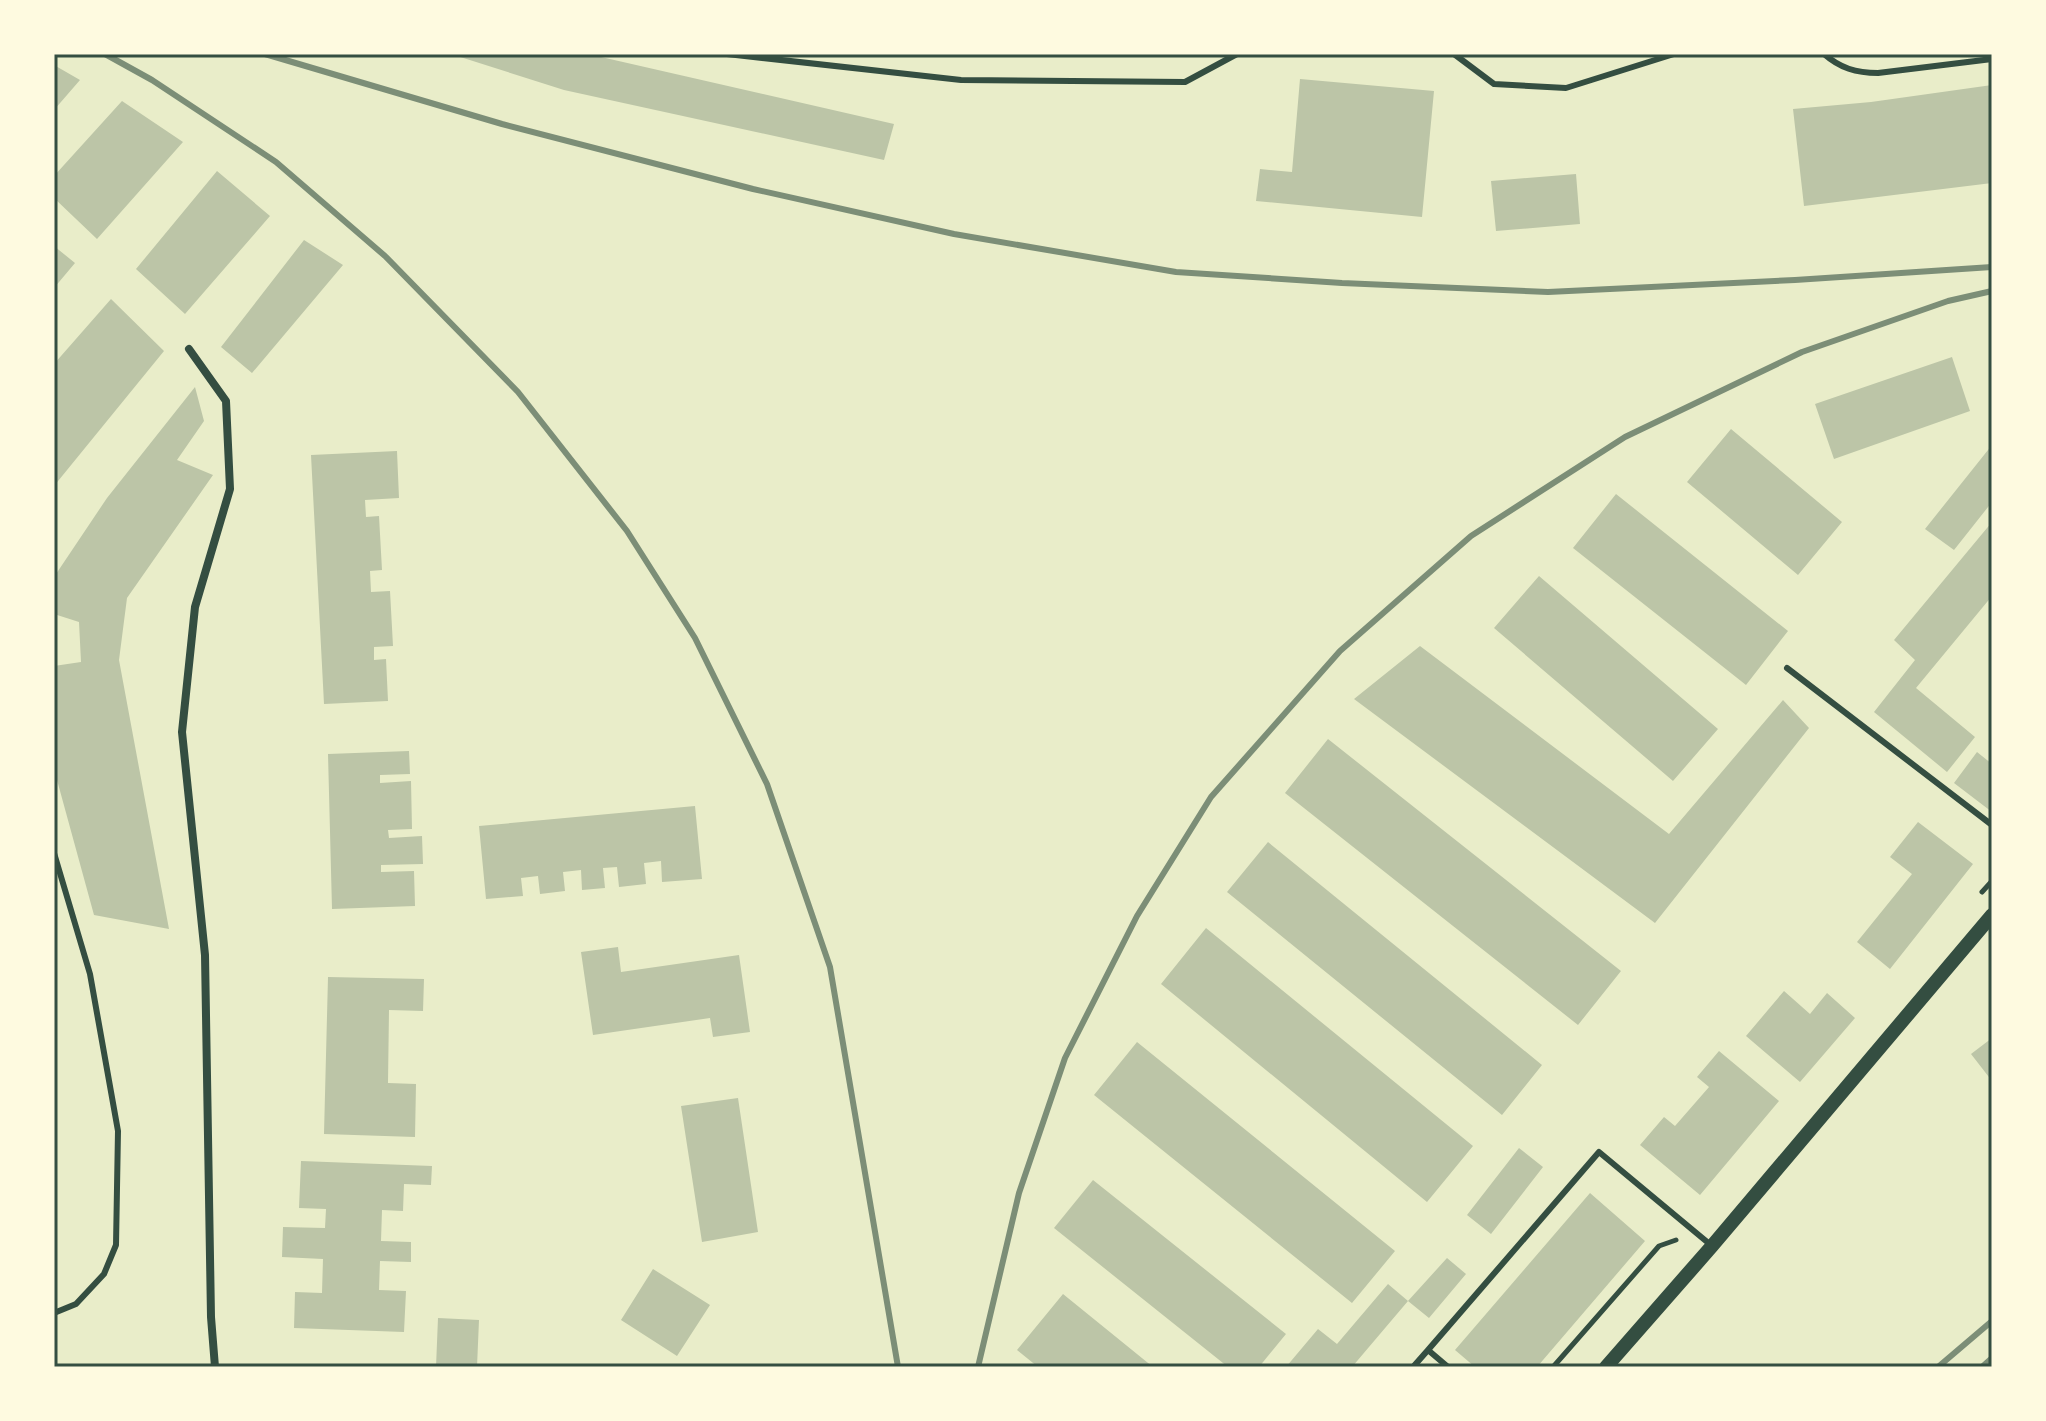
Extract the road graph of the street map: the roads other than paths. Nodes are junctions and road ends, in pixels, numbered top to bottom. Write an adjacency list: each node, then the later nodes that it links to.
1 (727, 54): 2 (lane)
2 (1237, 54)
3 (1454, 54): 4 (lane)
4 (1674, 54)
5 (1824, 54): 6 (lane)
6 (1992, 59)
7 (189, 349): 15 (street)
8 (1787, 668): 9 (lane)
9 (1992, 825)
10 (54, 853): 13 (lane)
11 (1992, 915): 12 (street)
12 (1712, 1246): 14 (lane); 18 (street)
13 (54, 1313)
14 (1428, 1350): 16 (lane); 17 (lane)
15 (215, 1367)
16 (1413, 1367)
17 (1448, 1367)
18 (1606, 1367)

